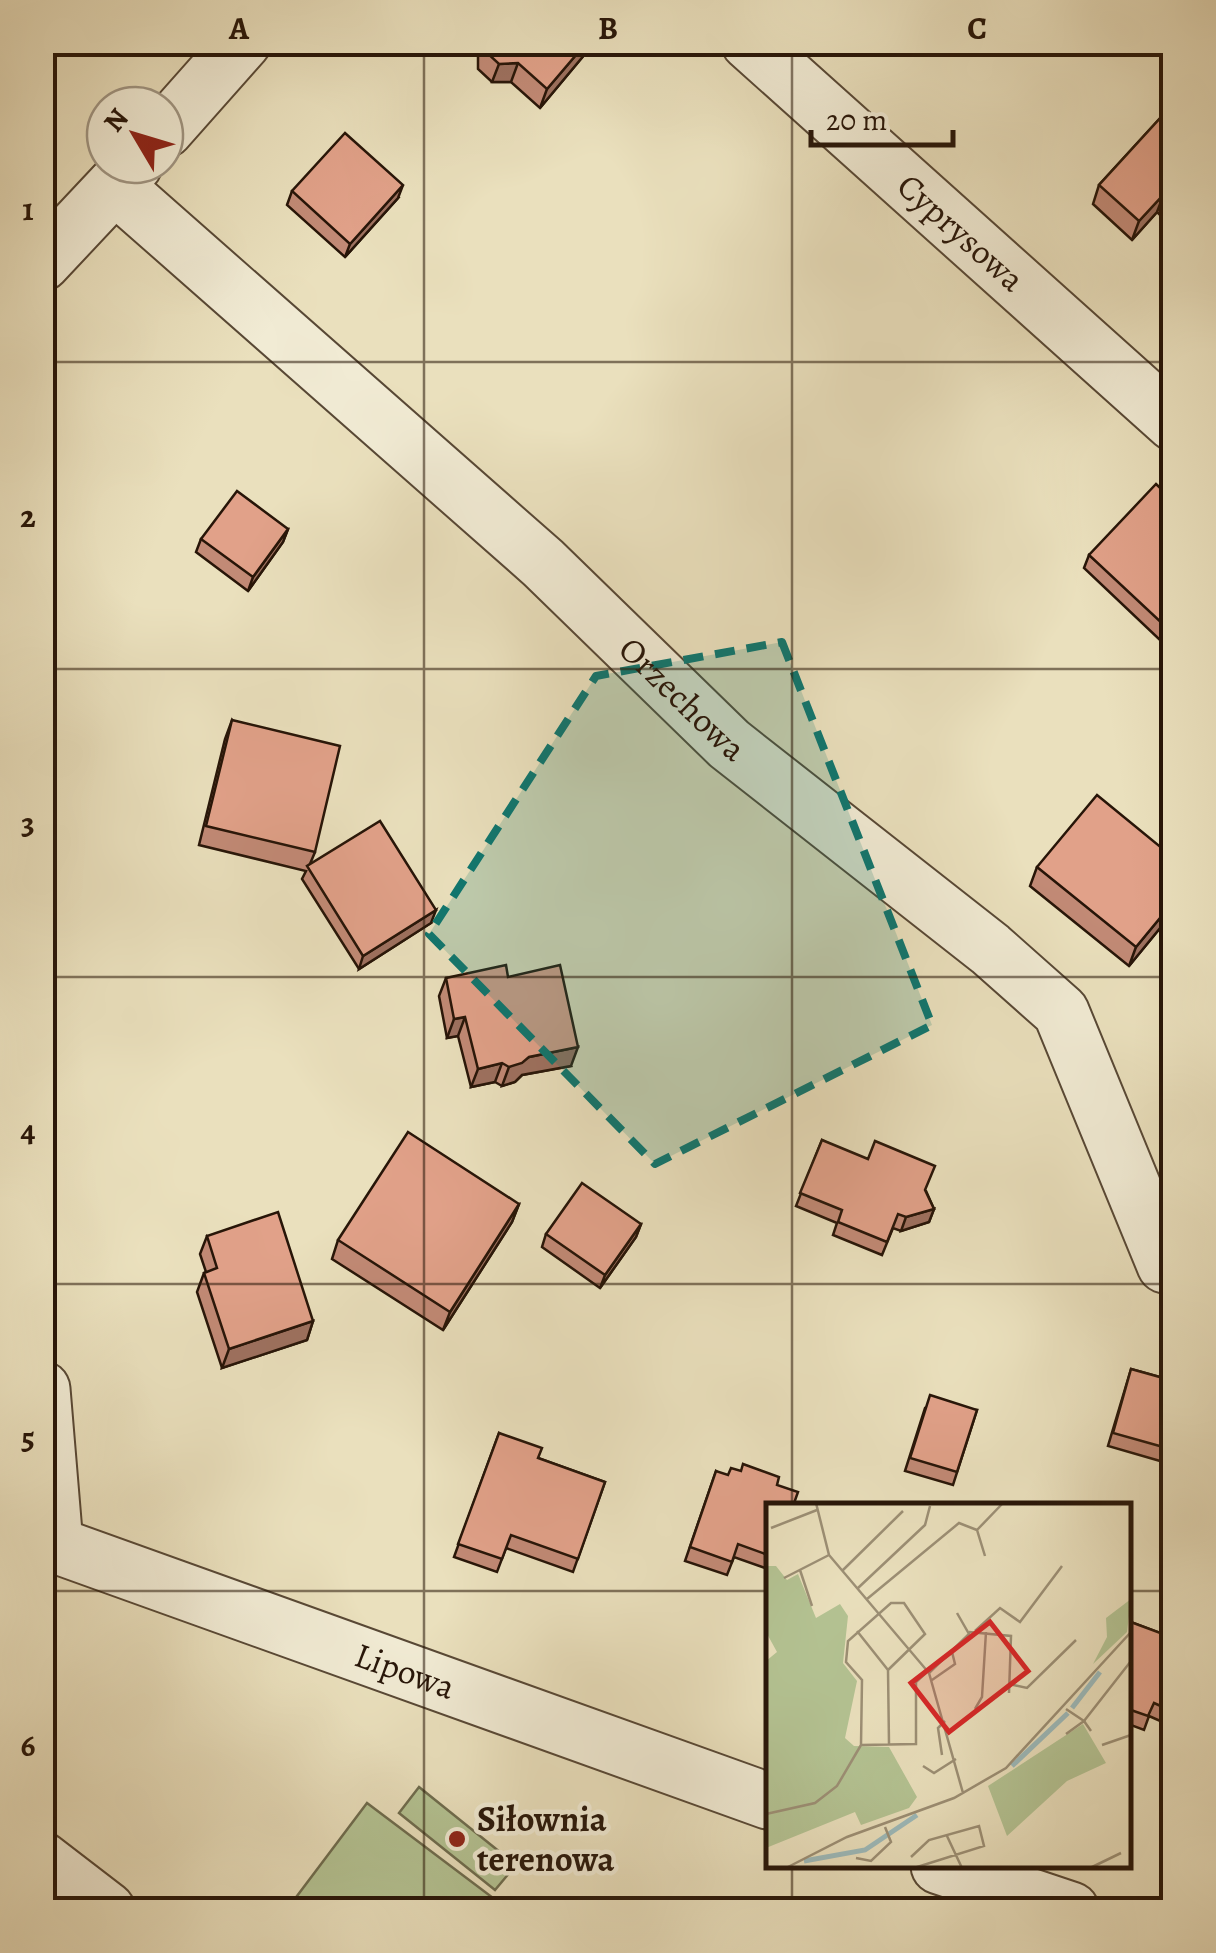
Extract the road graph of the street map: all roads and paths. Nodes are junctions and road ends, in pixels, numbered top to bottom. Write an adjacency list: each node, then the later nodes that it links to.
1 (243, 42): 3 (street)
2 (749, 42): 7 (street, Cyprysowa)
3 (185, 107)
4 (116, 185): 6 (street)
5 (134, 185): 8 (street, Orzechowa)
6 (42, 263)
7 (1174, 423)
8 (1165, 1265)
9 (42, 1388): 10 (street)
10 (49, 1544): 11 (street, Lipowa)
11 (766, 1800)
12 (42, 1860): 14 (street)
13 (946, 1868): 15 (street)
14 (107, 1910)
15 (1071, 1910)

